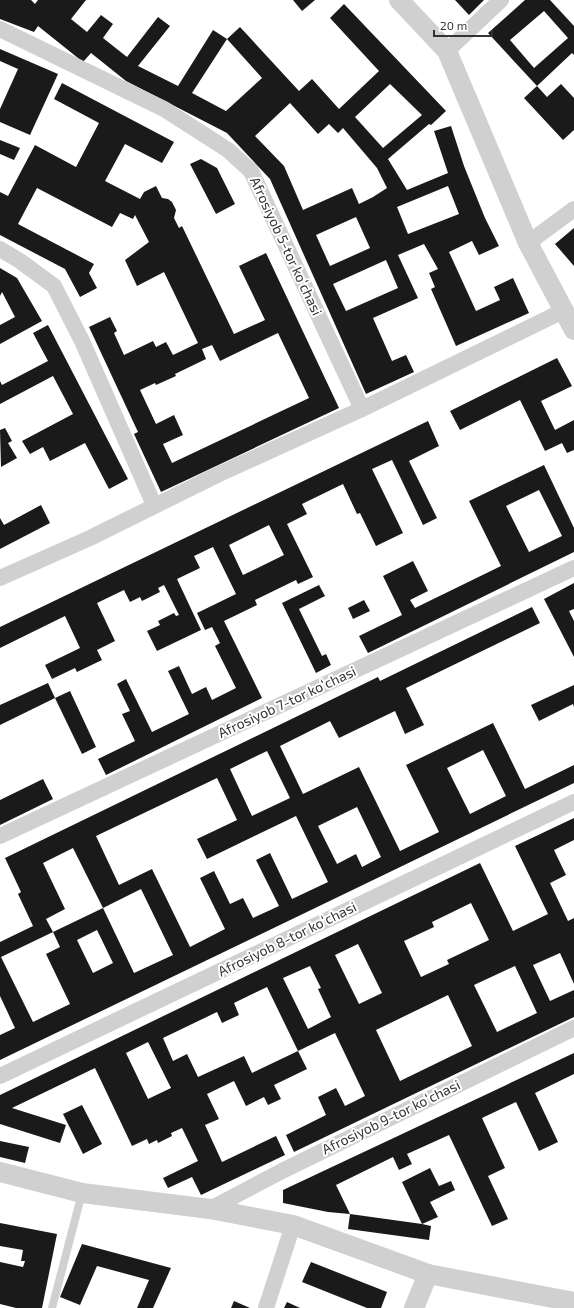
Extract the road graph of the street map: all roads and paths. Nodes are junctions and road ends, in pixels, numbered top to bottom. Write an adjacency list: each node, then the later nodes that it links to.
1 (399, 0): 4 (street)
2 (501, 0): 4 (street)
3 (0, 29): 10 (street, Afrosiyob 5-tor koʻchasi)
4 (447, 51): 6 (street)
5 (574, 209): 6 (street)
6 (528, 243): 8 (street)
7 (0, 249): 11 (street)
8 (563, 311): 9 (street); 10 (street)
9 (574, 330)
10 (362, 409): 11 (street)
11 (154, 505): 13 (street)
12 (574, 568): 15 (street, Afrosiyob 7-tor koʻchasi)
13 (0, 578)
14 (574, 802): 17 (street, Afrosiyob 8-tor koʻchasi)
15 (0, 836)
16 (574, 1028): 20 (street, Afrosiyob 9-tor koʻchasi)
17 (0, 1076)
18 (0, 1172): 19 (street)
19 (82, 1193): 20 (street); 24 (lane)
20 (210, 1209): 21 (street)
21 (293, 1224): 22 (street); 25 (street)
22 (428, 1274): 23 (street); 26 (street)
23 (574, 1302)
24 (52, 1308)
25 (266, 1308)
26 (414, 1308)

